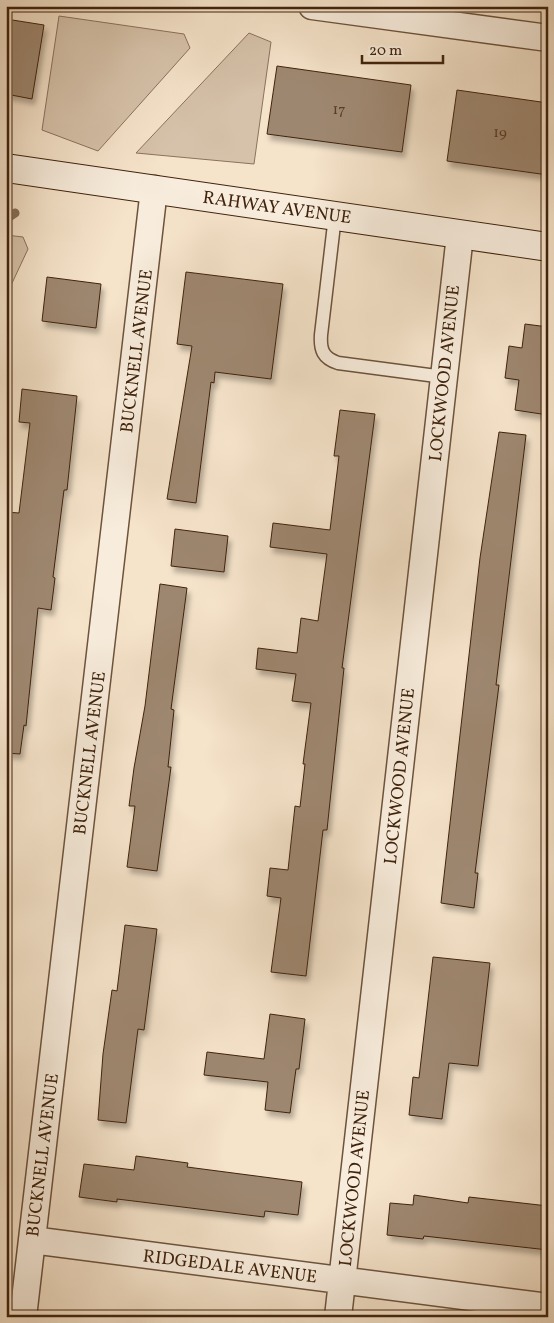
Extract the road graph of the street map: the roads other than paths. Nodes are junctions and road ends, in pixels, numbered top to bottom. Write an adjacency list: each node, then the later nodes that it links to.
1 (312, 6): 2 (street)
2 (548, 38)
3 (6, 168): 4 (street, RAHWAY AVENUE)
4 (154, 189): 5 (street, RAHWAY AVENUE); 9 (street, BUCKNELL AVENUE)
5 (334, 216): 6 (street, RAHWAY AVENUE); 8 (lane)
6 (460, 235): 7 (street, RAHWAY AVENUE); 8 (street, LOCKWOOD AVENUE)
7 (548, 247)
8 (444, 377): 10 (street, LOCKWOOD AVENUE)
9 (32, 1240): 10 (street, RIDGEDALE AVENUE); 12 (street, BUCKNELL AVENUE)
10 (342, 1280): 11 (street, RIDGEDALE AVENUE); 13 (street, LOCKWOOD AVENUE)
11 (548, 1307)
12 (23, 1317)
13 (338, 1317)

